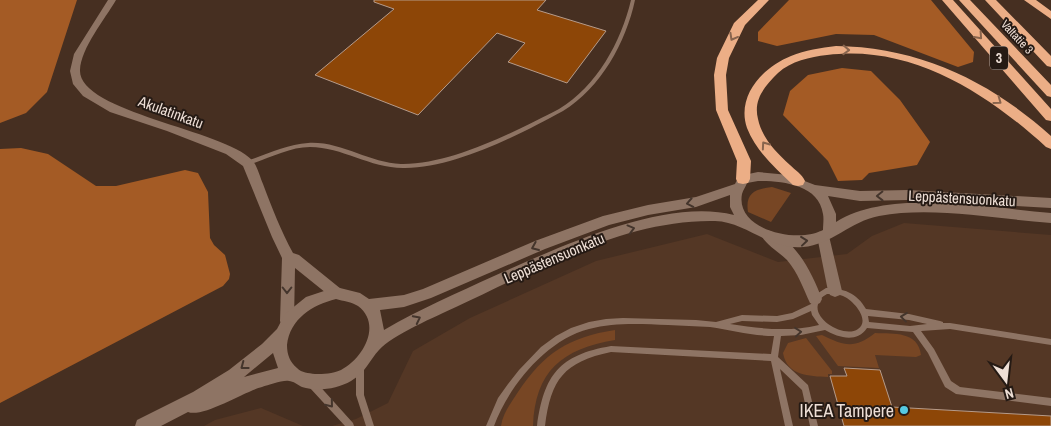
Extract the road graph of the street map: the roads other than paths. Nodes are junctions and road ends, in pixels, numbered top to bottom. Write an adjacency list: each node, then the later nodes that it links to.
1 (112, 0): 13 (main road, Akulatinkatu)
2 (633, 0): 13 (lane)
3 (764, 0): 15 (highway, one-way to 15)
4 (947, 0): 11 (highway, 3, one-way to 11)
5 (964, 0): 10 (highway, Valtatie 3)
6 (990, 0): 9 (highway, Valtatie 3 / 3)
7 (1029, 0): 8 (highway)
8 (1051, 16)
9 (1050, 62)
10 (1051, 93)
11 (1051, 117)
12 (1051, 144): 14 (highway, one-way to 12)
13 (248, 163): 22 (main road)
14 (798, 181): 15 (main road); 16 (main road)
15 (740, 184): 19 (main road); 26 (main road, Leppästensuonkatu, one-way to 26)
16 (814, 189): 17 (main road, Leppästensuonkatu, one-way to 16); 20 (main road)
17 (1051, 204)
18 (1051, 218): 20 (main road, Leppästensuonkatu)
19 (746, 223): 21 (main road); 36 (main road, Leppästensuonkatu, one-way to 19)
20 (826, 234): 21 (main road, one-way to 20); 23 (main road)
21 (768, 235): 25 (main road)
22 (289, 258): 24 (main road); 32 (main road, one-way to 32)
23 (835, 291): 25 (lane); 27 (lane)
24 (336, 293): 26 (main road); 32 (main road)
25 (814, 302): 28 (lane); 31 (lane)
26 (369, 305): 36 (main road)
27 (865, 312): 29 (lane); 30 (lane, one-way to 27)
28 (715, 325): 34 (lane); 46 (lane)
29 (866, 325): 31 (lane); 33 (lane)
30 (943, 325): 33 (lane); 35 (lane)
31 (826, 327): 34 (lane, one-way to 31)
32 (284, 328): 39 (main road); 42 (main road, one-way to 42)
33 (915, 328): 41 (lane)
34 (778, 334): 37 (lane)
35 (1051, 342)
36 (375, 344): 38 (main road)
37 (774, 358): 47 (lane); 48 (lane); 49 (lane)
38 (360, 366): 40 (main road); 45 (lane)
39 (290, 373): 40 (main road); 42 (main road)
40 (310, 382): 44 (lane, one-way to 44)
41 (1051, 402)
42 (181, 409): 43 (main road)
43 (143, 426)
44 (350, 426)
45 (370, 426)
46 (490, 426)
47 (541, 426)
48 (789, 426)
49 (814, 426)

